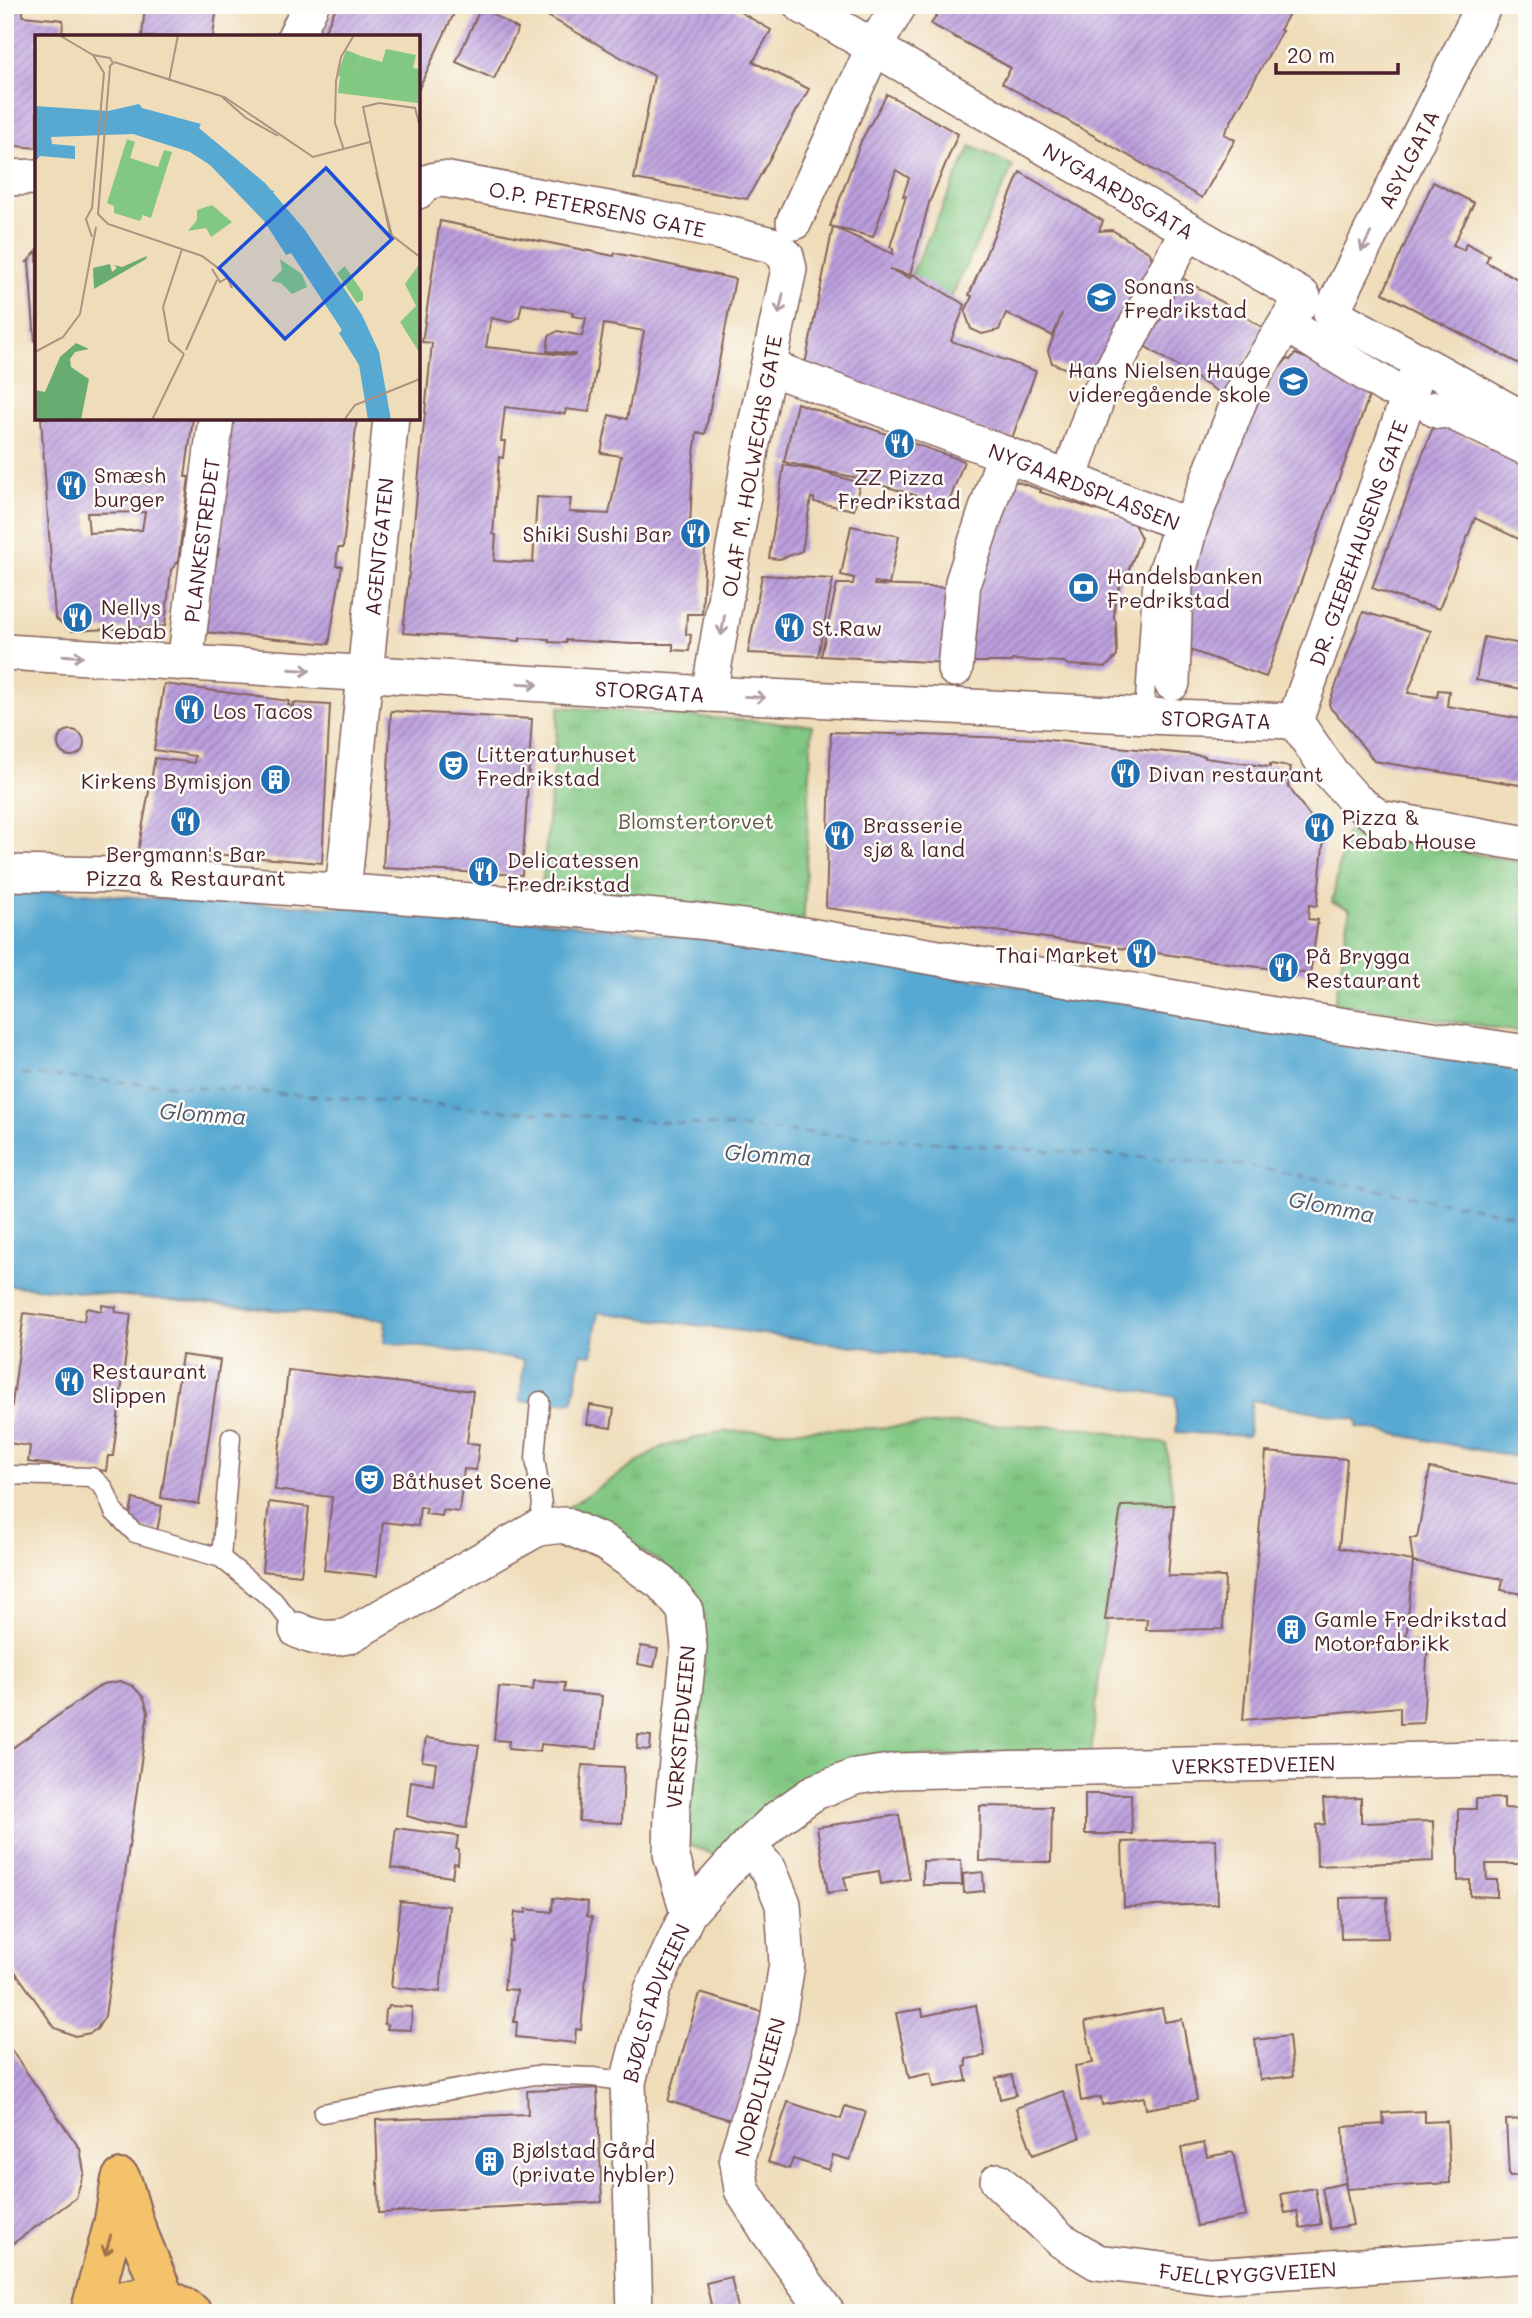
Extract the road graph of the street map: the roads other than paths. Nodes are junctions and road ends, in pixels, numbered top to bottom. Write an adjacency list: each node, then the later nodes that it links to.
1 (311, 5): 5 (street)
2 (801, 5): 6 (street, NYGAARDSGATA)
3 (899, 5): 6 (street)
4 (1485, 5): 13 (street, ASYLGATA, one-way to 13)
5 (296, 35)
6 (874, 47): 10 (street, NYGAARDSGATA); 11 (street)
7 (35, 177): 8 (street)
8 (5, 178)
9 (420, 185): 11 (street, O.P. PETERSENS GATE)
10 (1188, 230): 12 (street, NYGAARDSGATA); 22 (street)
11 (783, 233): 14 (street, OLAF M. HOLWECHS GATE, one-way to 14)
12 (1286, 324): 15 (street); 23 (street, NYGAARDSPLASSEN)
13 (1420, 363): 19 (street); 31 (street, DR. GIEBEHAUSENS GATE)
14 (768, 367): 21 (street, NYGAARDSPLASSEN); 29 (street, OLAF M. HOLWECHS GATE, one-way to 29)
15 (1388, 387)
16 (1435, 409): 20 (street)
17 (216, 420): 25 (street, PLANKESTREDET)
18 (391, 420): 27 (street, AGENTGATEN)
19 (1527, 421)
20 (1527, 449)
21 (1005, 454): 22 (street, NYGAARDSPLASSEN); 26 (street)
22 (1069, 479): 23 (street, NYGAARDSPLASSEN)
23 (1179, 533): 28 (street); 30 (lane)
24 (5, 652): 25 (street, STORGATA, one-way to 25)
25 (185, 663): 27 (street, STORGATA, one-way to 27)
26 (955, 669)
27 (365, 675): 29 (street, STORGATA, one-way to 29); 34 (street, AGENTGATEN)
28 (1171, 683)
29 (709, 694): 30 (street, STORGATA, one-way to 30)
30 (1144, 716): 31 (street, STORGATA)
31 (1295, 721): 32 (street)
32 (1527, 844)
33 (5, 873): 34 (street)
34 (343, 891): 35 (street)
35 (1527, 1052)
36 (540, 1402): 39 (lane)
37 (231, 1437): 40 (lane)
38 (5, 1475): 40 (lane)
39 (538, 1528): 41 (street); 45 (street, VERKSTEDVEIEN)
40 (221, 1558): 41 (lane)
41 (297, 1630)
42 (1527, 1758): 43 (street, VERKSTEDVEIEN)
43 (855, 1777): 44 (street, BJØLSTADVEIEN)
44 (748, 1846): 45 (street, BJØLSTADVEIEN); 54 (street, NORDLIVEIEN)
45 (688, 1913): 46 (street, BJØLSTADVEIEN)
46 (628, 2082): 47 (lane); 53 (street, BJØLSTADVEIEN)
47 (323, 2113)
48 (998, 2181): 49 (street, FJELLRYGGVEIEN)
49 (1527, 2255)
50 (178, 2306): 51 (main road, one-way to 51); 52 (main road)
51 (90, 2313)
52 (95, 2313)
53 (635, 2313)
54 (827, 2313)

